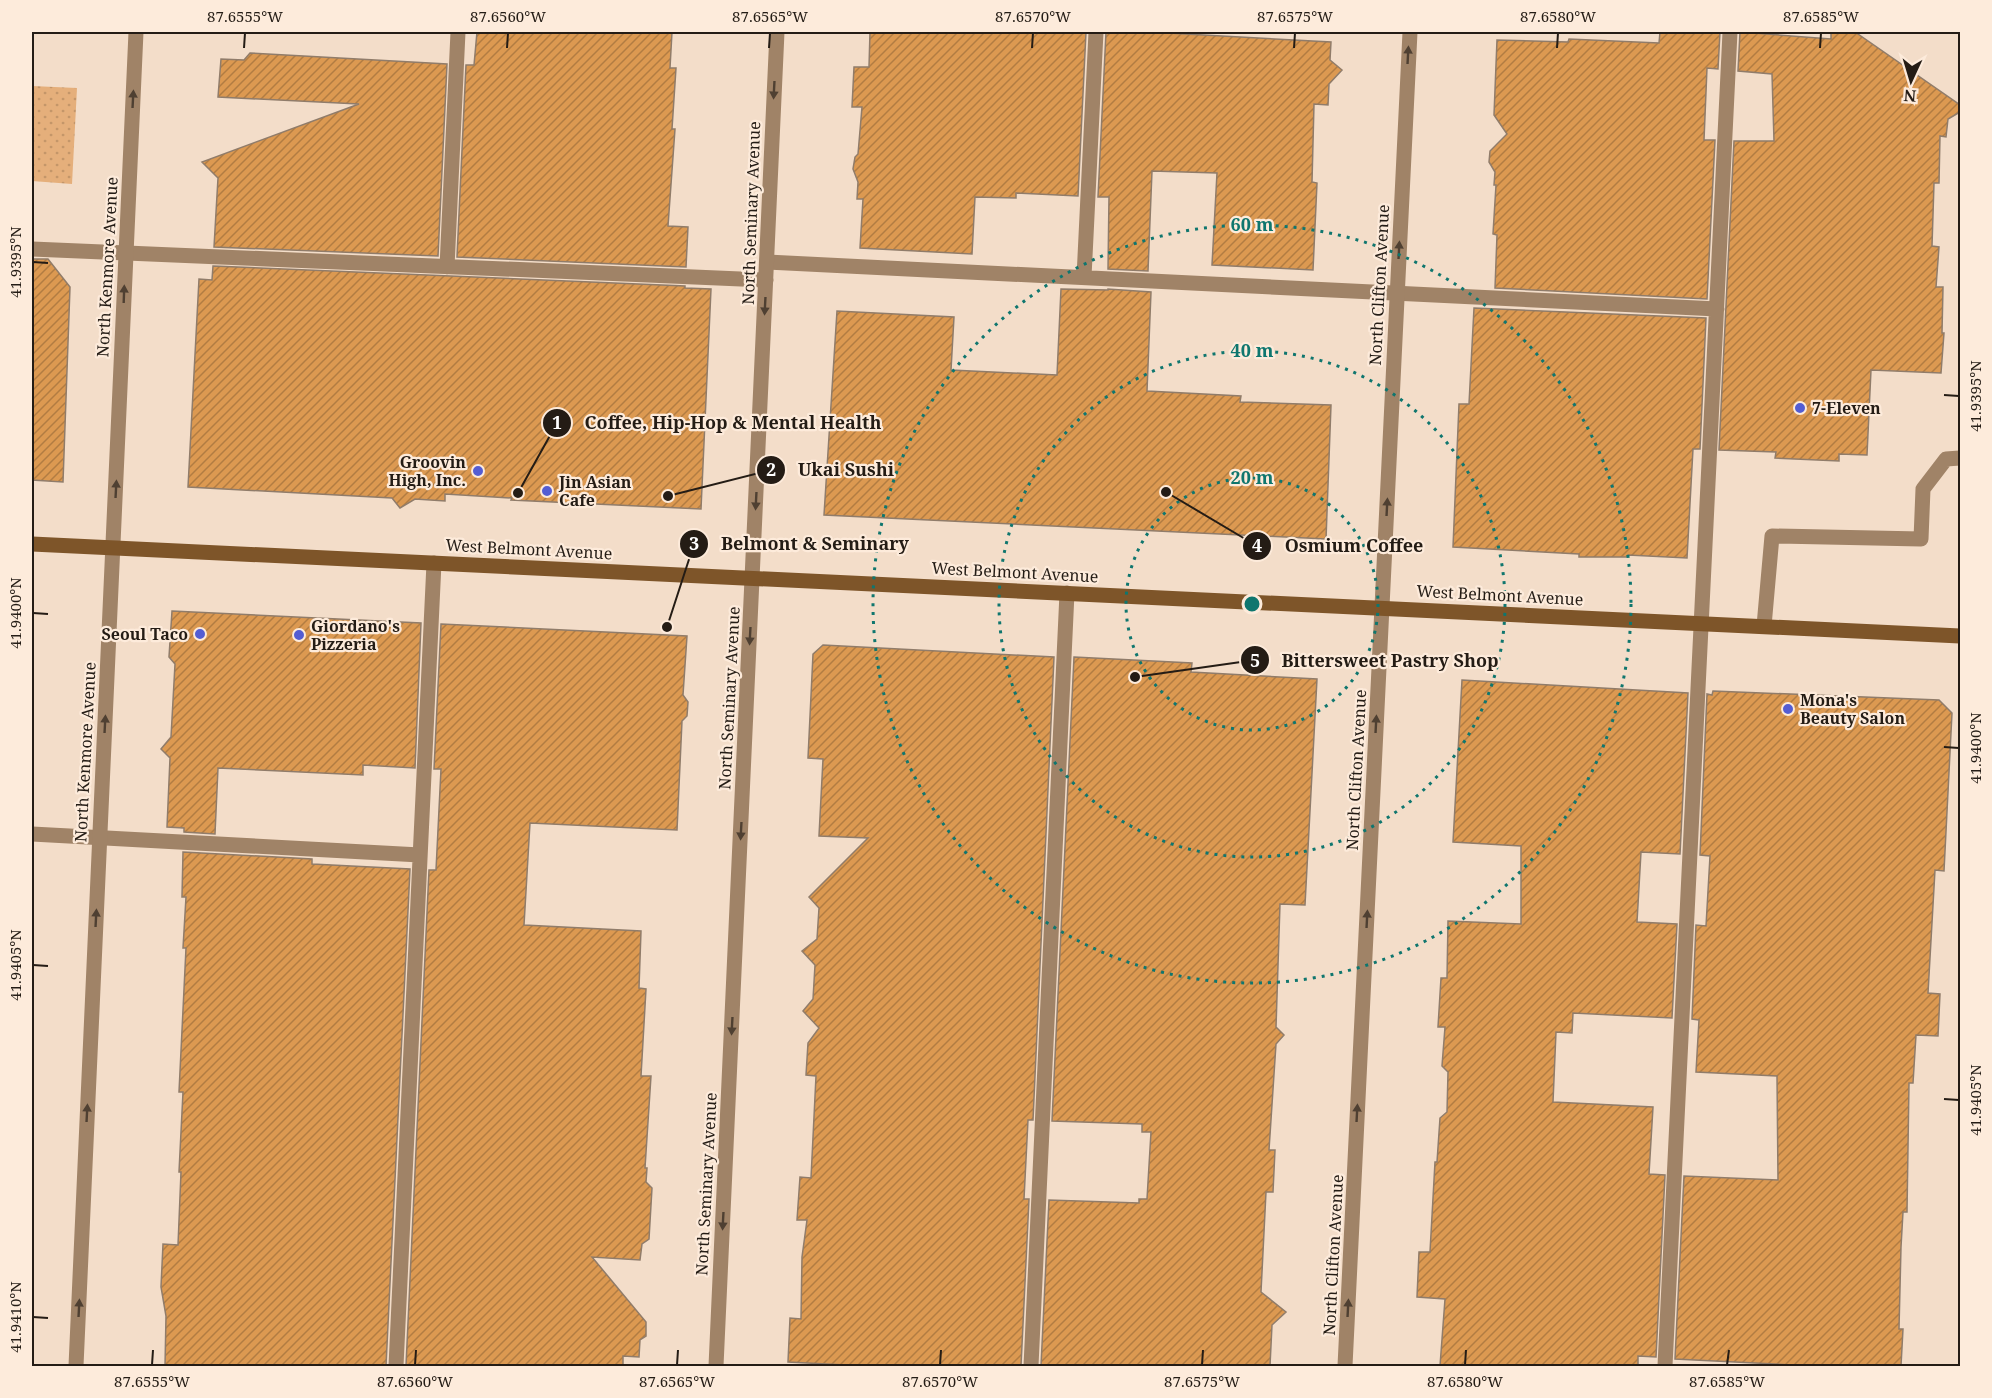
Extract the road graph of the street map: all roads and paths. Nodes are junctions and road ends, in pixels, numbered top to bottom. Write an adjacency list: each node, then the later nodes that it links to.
1 (136, 32): 8 (street, North Kenmore Avenue, one-way to 1)
2 (458, 32): 10 (street)
3 (777, 32): 9 (street, North Seminary Avenue, one-way to 9)
4 (1096, 32): 11 (street)
5 (1410, 32): 13 (street, North Clifton Avenue, one-way to 5)
6 (1730, 32): 14 (street)
7 (32, 249): 8 (street)
8 (126, 253): 10 (street); 17 (street, North Kenmore Avenue, one-way to 8)
9 (767, 262): 11 (street); 12 (street, North Seminary Avenue)
10 (447, 267): 12 (street)
11 (1084, 277): 13 (street)
12 (766, 280): 19 (street, North Seminary Avenue, one-way to 19)
13 (1397, 293): 14 (street); 21 (street, North Clifton Avenue, one-way to 13)
14 (1717, 309): 22 (street)
15 (1960, 458): 23 (street)
16 (32, 544): 17 (main road, West Belmont Avenue)
17 (113, 547): 18 (main road, West Belmont Avenue); 26 (street, North Kenmore Avenue, one-way to 17)
18 (434, 563): 19 (main road, West Belmont Avenue); 27 (street)
19 (753, 578): 20 (main road, West Belmont Avenue); 30 (street, North Seminary Avenue, one-way to 30)
20 (1067, 593): 21 (main road, West Belmont Avenue); 31 (street)
21 (1382, 608): 22 (main road, West Belmont Avenue); 32 (street, North Clifton Avenue, one-way to 21)
22 (1702, 623): 23 (main road, West Belmont Avenue); 33 (street)
23 (1764, 626): 24 (main road, West Belmont Avenue)
24 (1960, 636)
25 (32, 834): 26 (street)
26 (100, 838): 27 (street); 28 (street, North Kenmore Avenue, one-way to 26)
27 (420, 855): 29 (street)
28 (76, 1366)
29 (396, 1366)
30 (716, 1366)
31 (1030, 1366)
32 (1345, 1366)
33 (1665, 1366)

